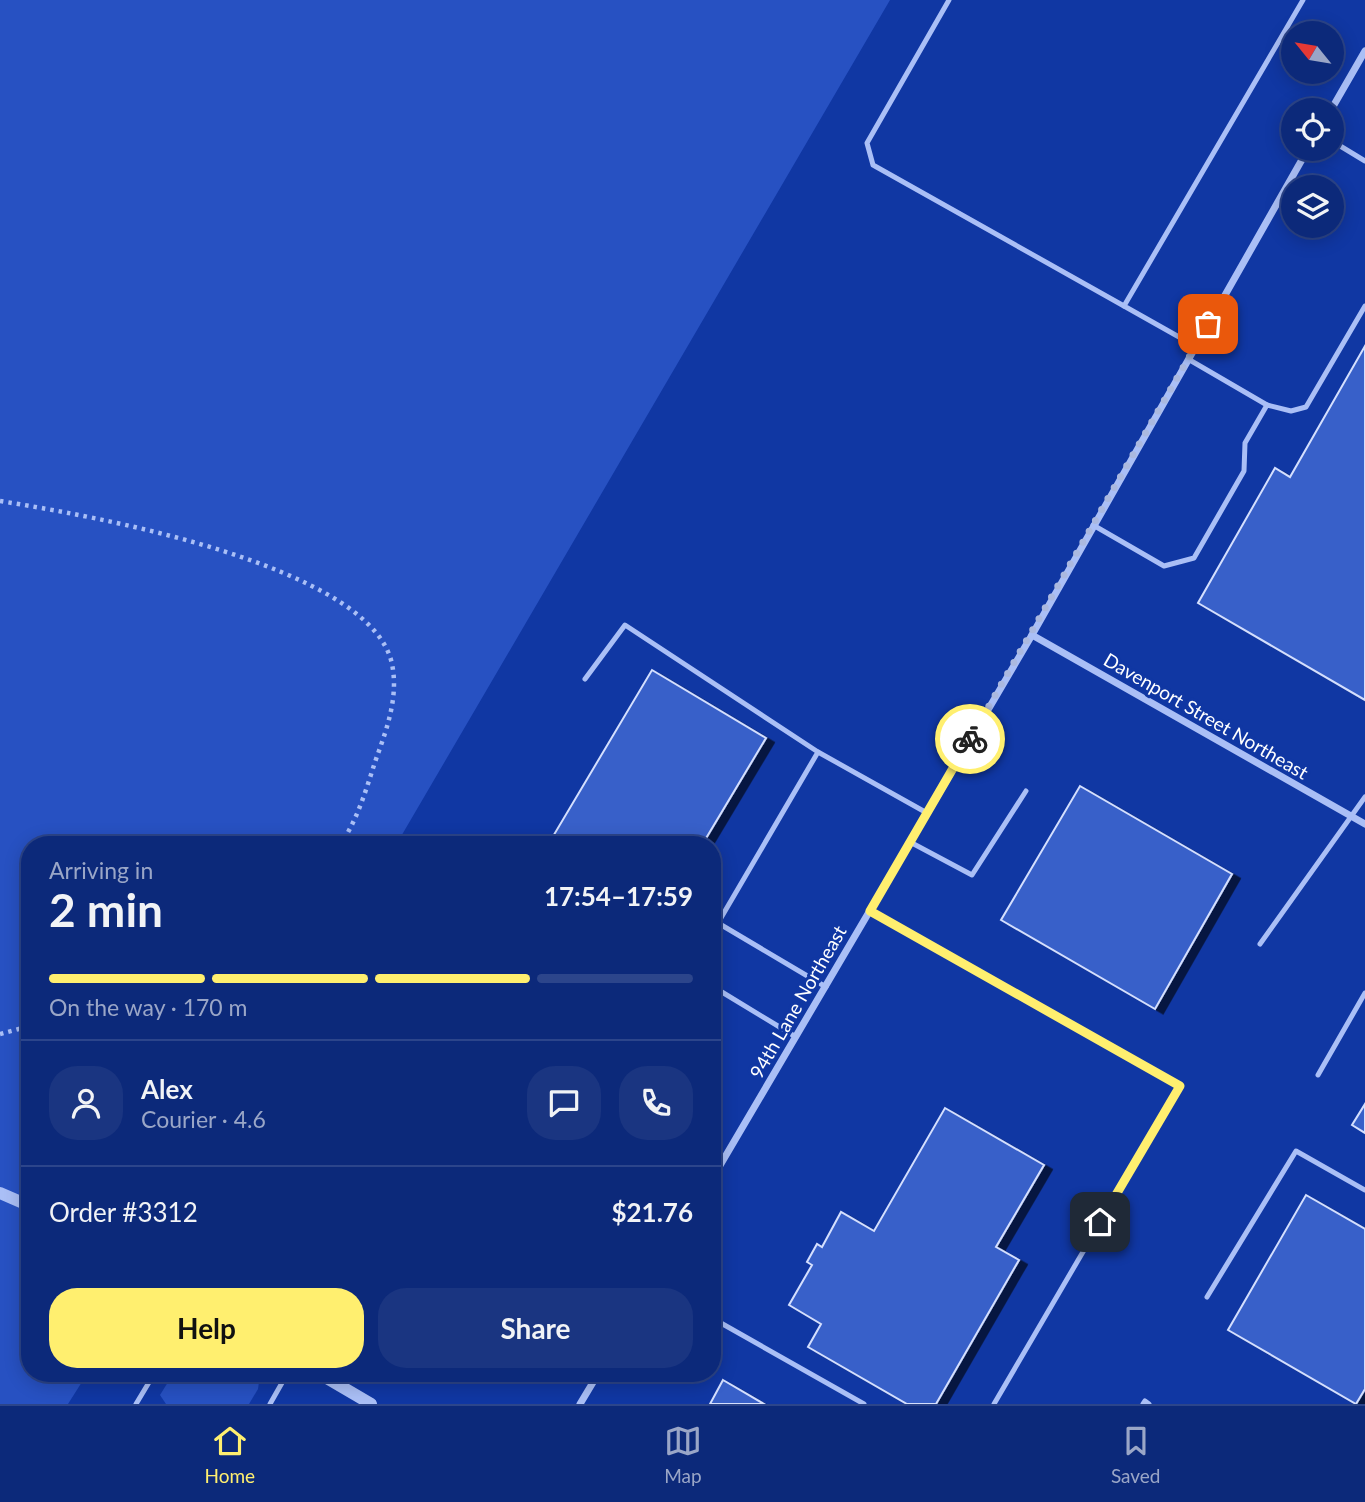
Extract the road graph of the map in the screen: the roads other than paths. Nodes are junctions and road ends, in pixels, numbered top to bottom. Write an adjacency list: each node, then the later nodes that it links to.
1 (949, 0): 8 (lane)
2 (1303, 0): 8 (lane)
3 (1365, 51): 4 (street)
4 (1338, 98)
5 (1344, 148): 7 (lane)
6 (1301, 161): 10 (street, 94th Lane Northeast)
7 (1365, 161)
8 (1124, 306): 10 (lane)
9 (1365, 306): 12 (lane)
10 (1195, 346): 11 (street, 94th Lane Northeast)
11 (1187, 358): 12 (lane); 13 (street, 94th Lane Northeast)
12 (1267, 405): 13 (lane)
13 (1093, 525): 14 (street, 94th Lane Northeast)
14 (1032, 635): 19 (street, 94th Lane Northeast); 20 (street, Davenport Street Northeast)
15 (585, 679): 16 (lane)
16 (818, 752): 19 (lane); 24 (lane)
17 (1026, 791): 22 (lane)
18 (1365, 797): 20 (lane)
19 (927, 813): 22 (street, 94th Lane Northeast)
20 (1353, 818): 21 (street, Davenport Street Northeast); 26 (lane)
21 (1365, 824)
22 (910, 842): 23 (street, 94th Lane Northeast)
23 (870, 911): 27 (street, 94th Lane Northeast); 47 (lane)
24 (721, 918)
25 (721, 925): 27 (lane)
26 (1260, 944)
27 (825, 987): 30 (street, 94th Lane Northeast)
28 (721, 991): 30 (lane)
29 (1365, 993): 31 (lane)
30 (796, 1037): 32 (street, 94th Lane Northeast)
31 (1318, 1074)
32 (721, 1164)
33 (1365, 1191): 36 (lane)
34 (0, 1192): 35 (street)
35 (21, 1202)
36 (1207, 1297)
37 (721, 1323): 46 (lane)
38 (149, 1382): 42 (lane)
39 (282, 1382): 43 (lane)
40 (334, 1382): 44 (street)
41 (593, 1382): 45 (street)
42 (136, 1404)
43 (270, 1404)
44 (371, 1404)
45 (580, 1404)
46 (864, 1404)
47 (994, 1404)
48 (1143, 1404): 49 (lane)
49 (1149, 1404)

